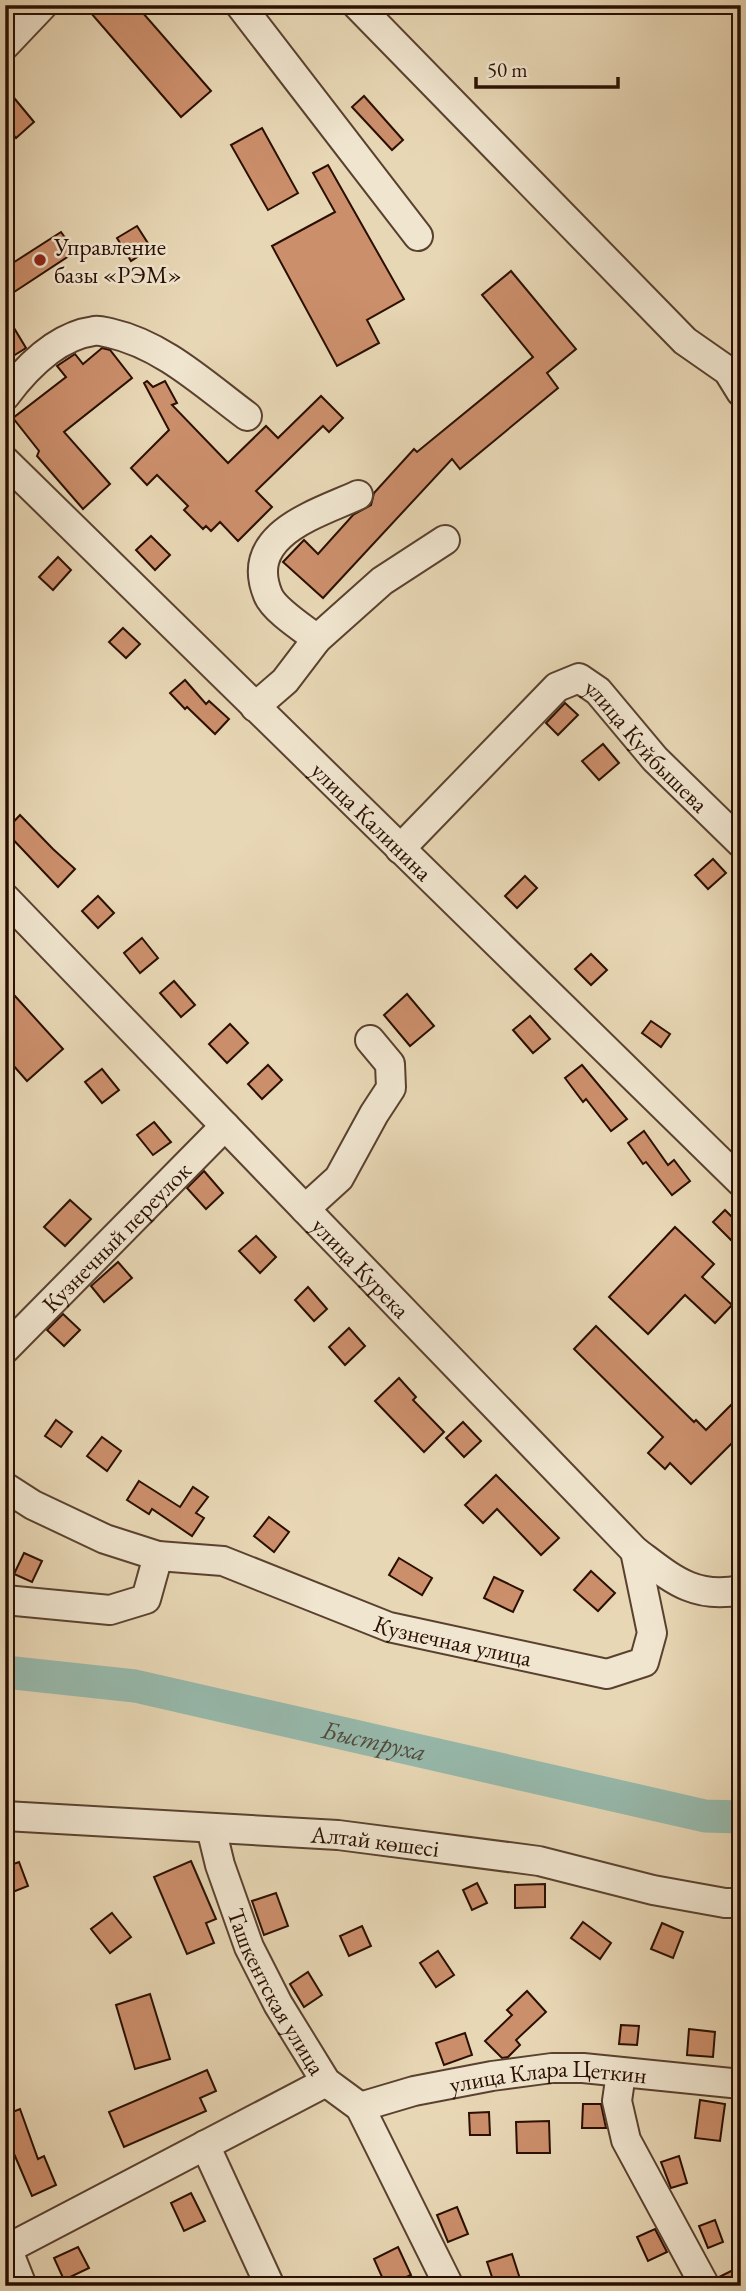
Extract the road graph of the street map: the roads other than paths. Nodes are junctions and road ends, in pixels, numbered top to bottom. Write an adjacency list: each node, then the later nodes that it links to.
1 (43, 5): 4 (street)
2 (240, 5): 5 (street)
3 (357, 5): 6 (street)
4 (5, 45)
5 (418, 236)
6 (741, 392)
7 (5, 396): 8 (street)
8 (247, 416)
9 (5, 461): 13 (street, улица Калинина)
10 (358, 495): 12 (street)
11 (445, 540): 12 (street)
12 (317, 639): 13 (street)
13 (255, 707): 15 (street, улица Калинина)
14 (741, 843): 15 (street, улица Куйбышева)
15 (400, 849): 19 (street, улица Калинина)
16 (5, 898): 18 (street, улица Курека)
17 (370, 1040): 20 (street)
18 (225, 1126): 20 (street, улица Курека); 21 (street, Кузнечный переулок)
19 (741, 1182)
20 (305, 1209): 23 (street, улица Курека)
21 (5, 1349)
22 (5, 1487): 24 (street, Кузнечная улица)
23 (635, 1550): 24 (street, Кузнечная улица); 25 (street, улица Курека)
24 (158, 1556): 26 (street)
25 (741, 1590)
26 (5, 1600)
27 (5, 1816): 28 (street, Алтай көшесі)
28 (211, 1828): 29 (street, Алтай көшесі); 31 (street, Ташкентская улица)
29 (741, 1903)
30 (621, 2073): 32 (street, улица Клара Цеткин); 33 (street, улица Клара Цеткин); 39 (street)
31 (326, 2082): 33 (street, Ташкентская улица); 34 (street)
32 (741, 2084)
33 (360, 2107): 38 (street, Ташкентская улица)
34 (205, 2146): 35 (street); 37 (street)
35 (6, 2248): 36 (street)
36 (22, 2286)
37 (270, 2286)
38 (449, 2286)
39 (705, 2286)

